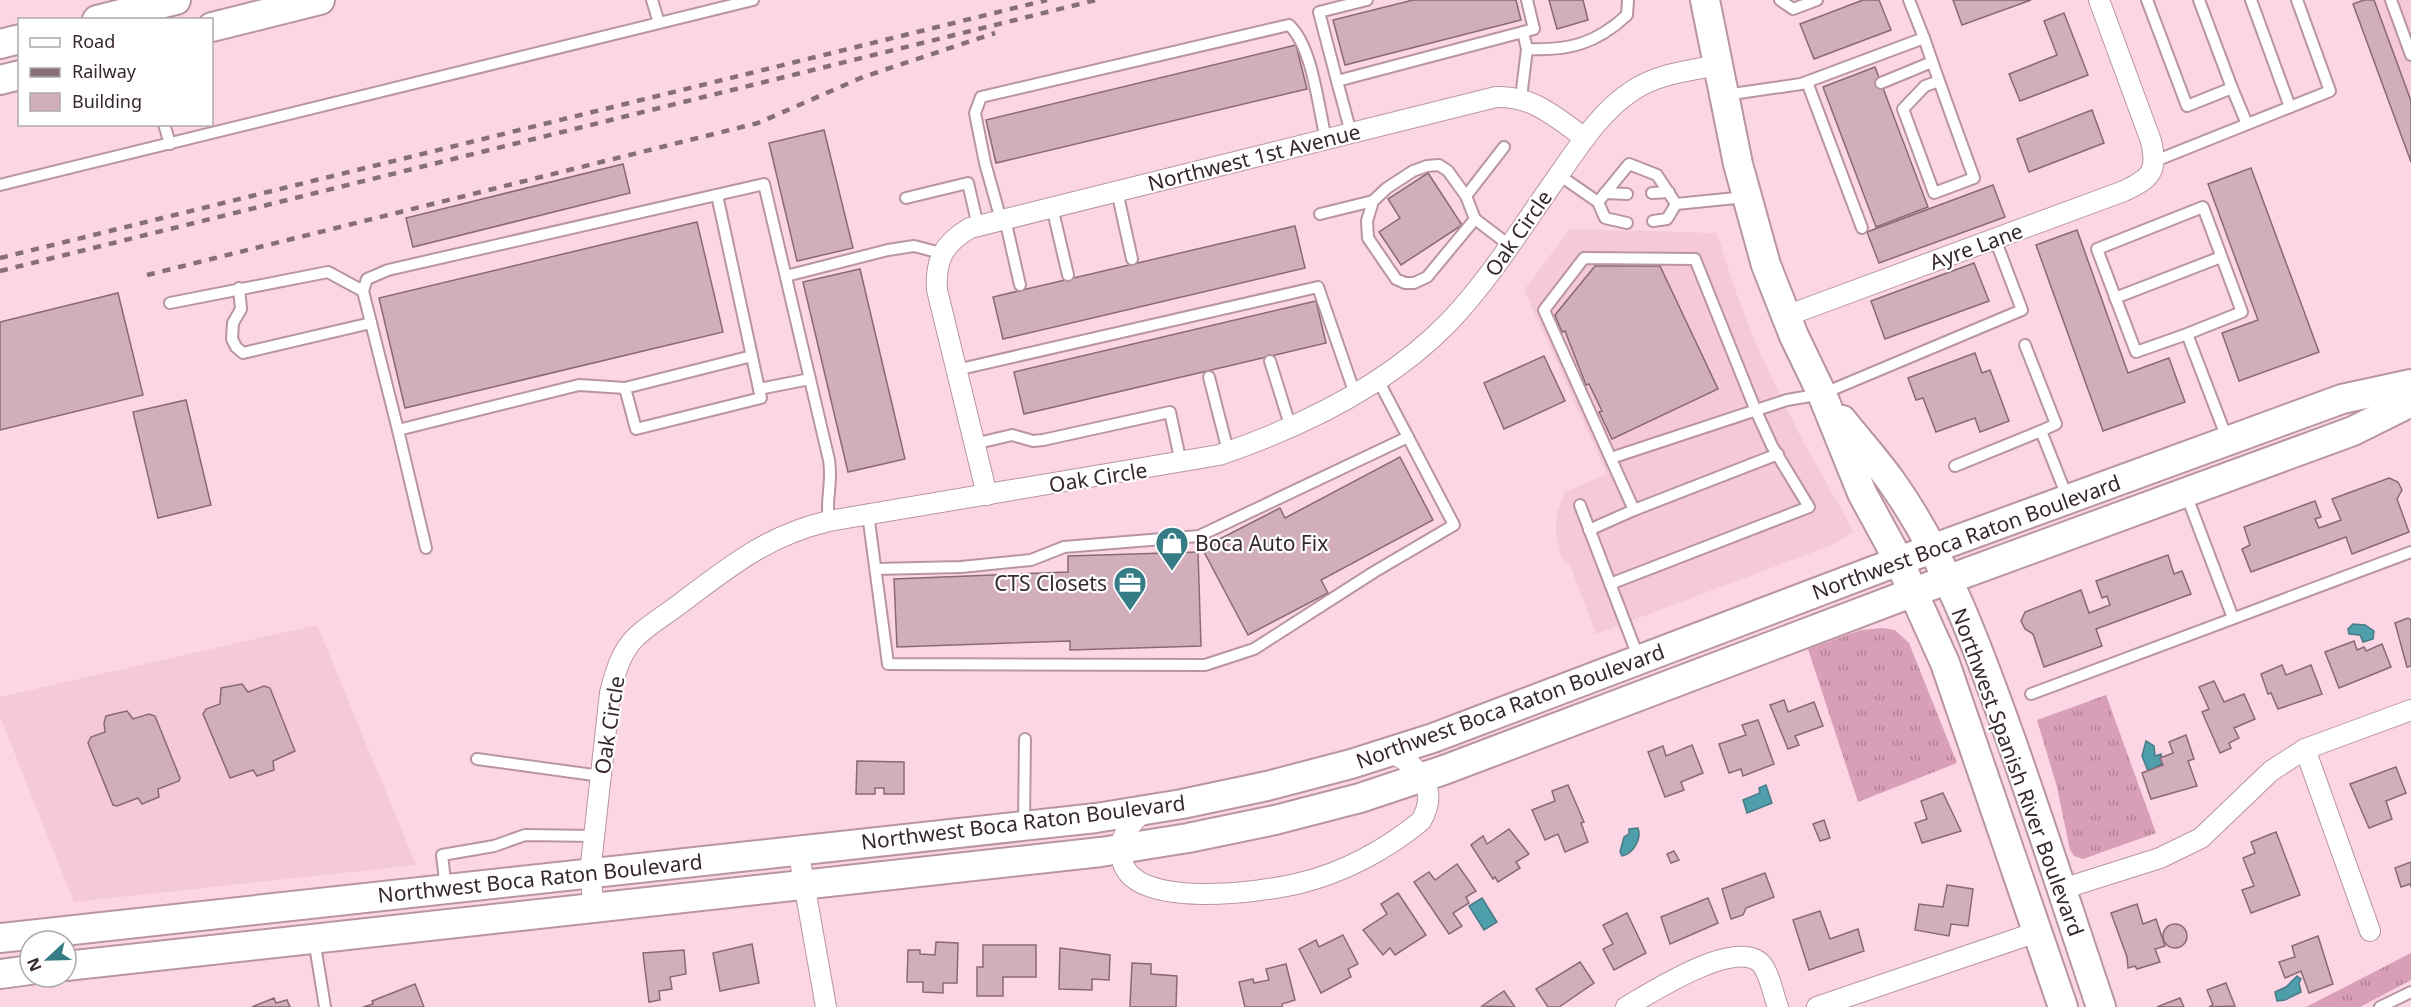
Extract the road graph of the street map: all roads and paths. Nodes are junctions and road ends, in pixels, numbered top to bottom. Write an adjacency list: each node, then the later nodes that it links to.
1 (176, 0): 18 (street)
2 (320, 0): 21 (street)
3 (652, 0): 20 (lane)
4 (753, 0): 20 (lane)
5 (1367, 0): 32 (lane)
6 (1527, 0): 22 (lane)
7 (1628, 0): 26 (lane)
8 (1706, 0): 29 (street, Northwest Spanish River Boulevard)
9 (1781, 0): 10 (lane)
10 (1817, 0)
11 (1909, 0): 23 (lane)
12 (2099, 0): 47 (street)
13 (2147, 0): 36 (lane)
14 (2199, 0): 36 (lane)
15 (2251, 0): 39 (lane)
16 (2297, 0): 39 (lane)
17 (2391, 0): 27 (lane)
18 (125, 11): 19 (street)
19 (103, 18)
20 (659, 23): 45 (lane)
21 (213, 27)
22 (1523, 32): 26 (lane); 32 (lane)
23 (1924, 38): 28 (lane); 34 (lane)
24 (18, 40): 25 (street)
25 (0, 44)
26 (1527, 49): 38 (lane)
27 (2411, 55)
28 (1932, 62): 33 (lane); 35 (lane)
29 (1719, 65): 37 (street, Northwest Spanish River Boulevard); 43 (street, Oak Circle)
30 (18, 76): 31 (street)
31 (0, 80)
32 (1337, 81): 42 (lane)
33 (1939, 81): 33 (lane)
34 (1808, 82): 37 (lane); 69 (lane)
35 (1881, 83)
36 (2232, 88): 40 (lane)
37 (1725, 95): 57 (street, Northwest Spanish River Boulevard)
38 (1521, 98): 42 (street, Northwest 1st Avenue); 43 (street, Northwest 1st Avenue)
39 (2290, 107): 40 (lane)
40 (2247, 124): 47 (lane)
41 (165, 126): 45 (lane)
42 (1351, 133): 44 (street, Northwest 1st Avenue)
43 (1585, 138): 48 (street, Oak Circle)
44 (1326, 139): 50 (street, Northwest 1st Avenue); 64 (lane)
45 (170, 144): 49 (lane)
46 (1504, 147): 56 (lane)
47 (2155, 161): 70 (street, Ayre Lane)
48 (1559, 175): 60 (lane); 71 (street, Oak Circle)
49 (0, 185)
50 (1117, 191): 62 (street, Northwest 1st Avenue); 73 (lane)
51 (1605, 192): 52 (lane); 54 (lane); 60 (lane)
52 (1669, 192): 53 (lane); 61 (lane)
53 (1652, 193)
54 (1627, 194)
55 (717, 195): 76 (lane); 79 (lane); 86 (lane)
56 (1466, 196): 59 (lane); 65 (lane)
57 (1746, 197): 61 (lane); 82 (street, Northwest Spanish River Boulevard)
58 (906, 198): 68 (lane)
59 (1373, 201): 63 (lane); 65 (lane)
60 (1598, 202): 67 (lane)
61 (1676, 204): 66 (lane)
62 (1052, 207): 64 (street, Northwest 1st Avenue); 75 (lane)
63 (1320, 214)
64 (1003, 219): 68 (street, Northwest 1st Avenue); 77 (lane)
65 (1475, 219): 71 (lane)
66 (1653, 221)
67 (1627, 223)
68 (978, 226): 74 (street, Northwest 1st Avenue)
69 (1862, 228)
70 (1995, 239): 82 (street, Ayre Lane); 96 (lane)
71 (1509, 245): 91 (street, Oak Circle)
72 (2222, 257): 80 (lane); 80 (lane); 84 (lane)
73 (1132, 259)
74 (938, 262): 76 (lane); 88 (street)
75 (1068, 275)
76 (786, 276): 90 (lane)
77 (1020, 285)
78 (239, 288): 79 (lane); 81 (lane); 83 (lane)
79 (363, 291): 83 (lane)
80 (2115, 298): 84 (lane)
81 (170, 303)
82 (1786, 316): 96 (street, Northwest Spanish River Boulevard)
83 (371, 323): 100 (lane)
84 (2187, 334): 103 (lane)
85 (2025, 345): 101 (lane)
86 (752, 356): 93 (lane); 94 (lane)
87 (1270, 361): 99 (lane)
88 (956, 370): 95 (lane); 104 (street)
89 (1209, 377): 105 (lane)
90 (810, 379): 94 (lane); 116 (lane)
91 (1378, 380): 95 (street, Oak Circle); 102 (lane)
92 (2411, 384): 103 (street, Northwest Boca Raton Boulevard)
93 (625, 388): 94 (lane); 100 (lane)
94 (759, 389)
95 (1355, 393): 99 (street, Oak Circle)
96 (1822, 394): 98 (lane); 119 (street, Northwest Spanish River Boulevard); 121 (street, Northwest Spanish River Boulevard)
97 (2411, 402): 110 (street, Northwest Boca Raton Boulevard)
98 (1755, 411): 106 (lane); 107 (lane); 107 (lane)
99 (1290, 425): 105 (street, Oak Circle)
100 (398, 430): 118 (lane)
101 (2041, 431): 109 (lane); 112 (lane)
102 (1408, 437): 122 (lane); 122 (lane)
103 (2228, 441): 112 (street, Northwest Boca Raton Boulevard)
104 (974, 444): 108 (lane); 111 (street)
105 (1228, 452): 108 (street, Oak Circle)
106 (1778, 454): 114 (lane); 124 (lane)
107 (1611, 458): 114 (lane)
108 (1181, 463): 111 (street, Oak Circle)
109 (1954, 466)
110 (2186, 493): 123 (street, Northwest Boca Raton Boulevard); 126 (lane)
111 (987, 495): 115 (street, Oak Circle)
112 (2068, 500): 119 (street, Northwest Boca Raton Boulevard)
113 (1580, 506): 117 (lane)
114 (1634, 510): 117 (lane)
115 (868, 514): 116 (street, Oak Circle); 122 (lane)
116 (829, 521): 134 (street, Oak Circle)
117 (1589, 530): 124 (lane)
118 (426, 548)
119 (1931, 549): 121 (street, Northwest Boca Raton Boulevard); 123 (street, Northwest Spanish River Boulevard)
120 (2411, 552): 126 (lane)
121 (1899, 561): 125 (street, Northwest Spanish River Boulevard); 127 (street, Northwest Boca Raton Boulevard)
122 (876, 569)
123 (1947, 581): 125 (street, Northwest Boca Raton Boulevard); 144 (street, Northwest Spanish River Boulevard)
124 (1610, 584): 127 (lane)
125 (1914, 592): 135 (street, Northwest Boca Raton Boulevard); 147 (street, Northwest Spanish River Boulevard)
126 (2233, 618): 128 (lane)
127 (1639, 659): 132 (street, Northwest Boca Raton Boulevard)
128 (2031, 694)
129 (2411, 710): 131 (street)
130 (1024, 739): 137 (lane)
131 (2305, 749): 144 (street); 148 (street)
132 (1389, 752): 135 (street); 136 (street, Northwest Boca Raton Boulevard)
133 (477, 759): 134 (lane)
134 (601, 776): 138 (street, Oak Circle)
135 (1424, 777): 140 (street, Northwest Boca Raton Boulevard); 140 (street)
136 (1145, 810): 137 (street, Northwest Boca Raton Boulevard); 140 (street)
137 (1024, 825): 139 (street, Northwest Boca Raton Boulevard)
138 (594, 836): 141 (street, Oak Circle); 143 (lane)
139 (798, 849): 141 (street, Northwest Boca Raton Boulevard); 142 (street)
140 (1120, 849): 142 (street, Northwest Boca Raton Boulevard)
141 (590, 873): 143 (street, Northwest Boca Raton Boulevard); 146 (street, Oak Circle)
142 (805, 885): 146 (street, Northwest Boca Raton Boulevard); 156 (street)
143 (446, 889): 145 (street, Northwest Boca Raton Boulevard)
144 (2062, 889): 161 (street, Northwest Spanish River Boulevard)
145 (310, 904): 149 (street); 150 (street, Northwest Boca Raton Boulevard)
146 (594, 908): 149 (street, Northwest Boca Raton Boulevard)
147 (2037, 932): 159 (street); 160 (street, Northwest Spanish River Boulevard)
148 (2370, 932)
149 (314, 938): 151 (street, Northwest Boca Raton Boulevard); 155 (lane)
150 (0, 939)
151 (78, 965)
152 (18, 972): 153 (street)
153 (0, 974)
154 (2411, 992): 162 (lane)
155 (325, 1007)
156 (826, 1007)
157 (1626, 1007): 158 (street)
158 (1778, 1007)
159 (1817, 1007)
160 (2063, 1007)
161 (2101, 1007)
162 (2380, 1007)

